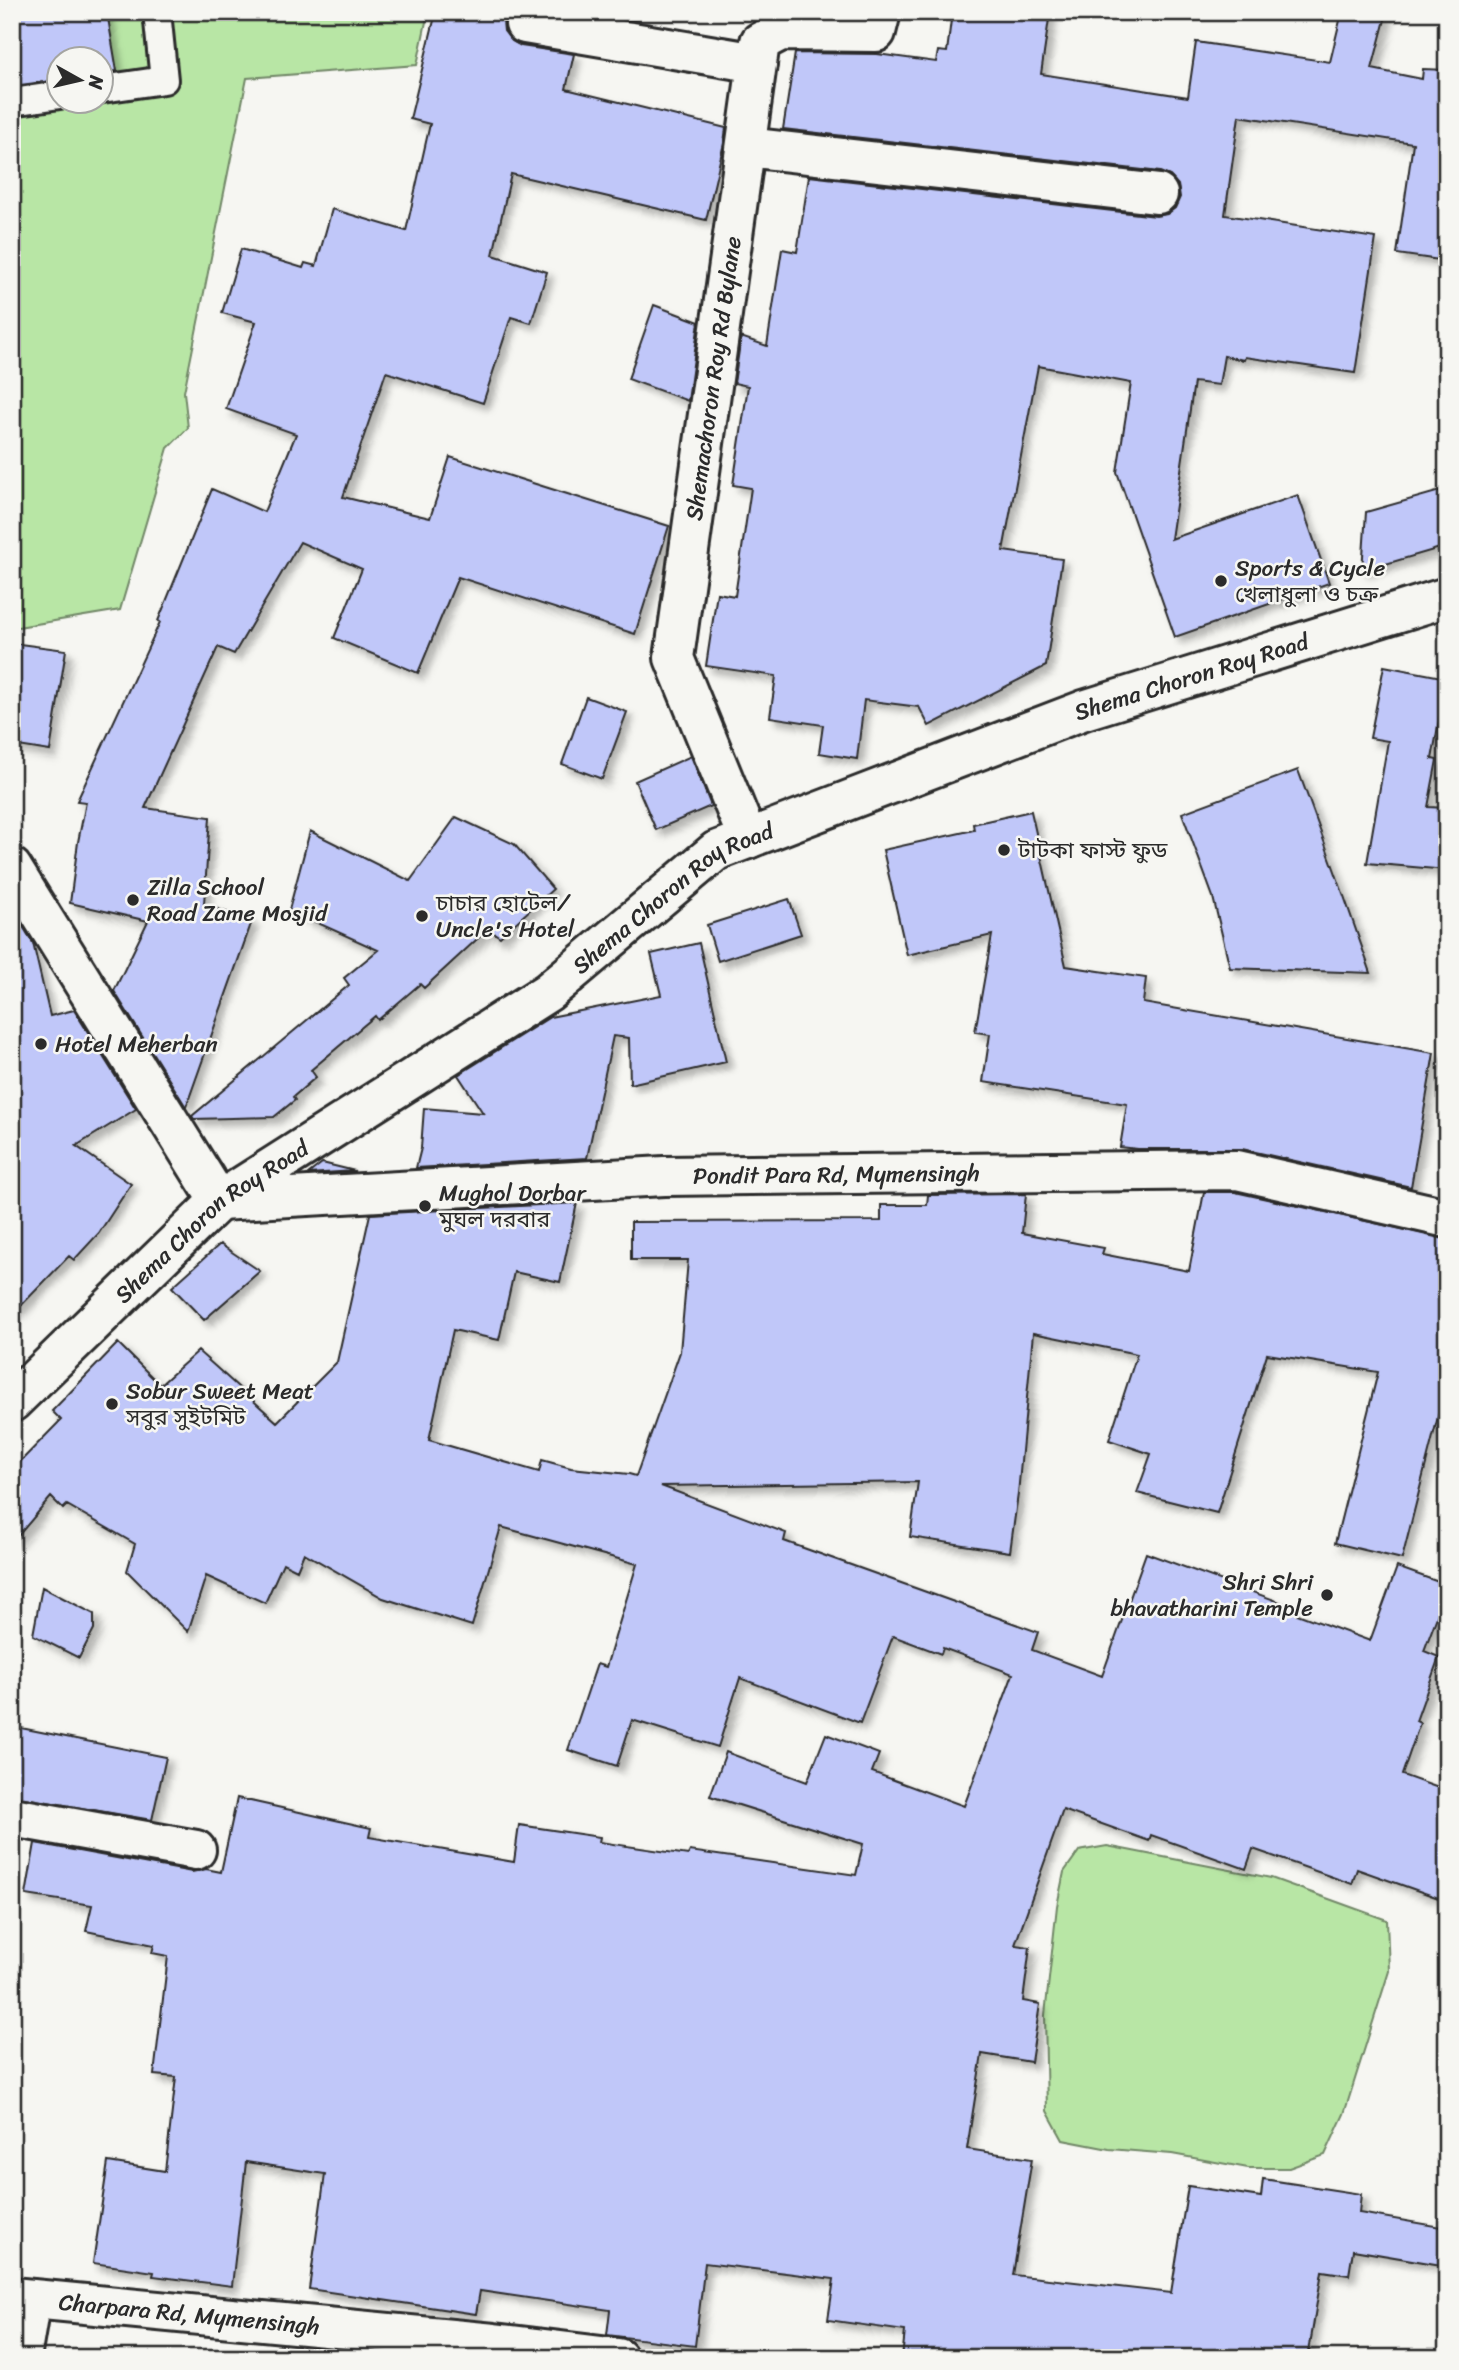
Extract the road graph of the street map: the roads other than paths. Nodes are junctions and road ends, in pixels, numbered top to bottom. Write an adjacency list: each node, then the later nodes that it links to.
1 (157, 12): 5 (lane)
2 (881, 12): 4 (street, Shemachoron Roy Rd Bylane)
3 (524, 24): 4 (street)
4 (757, 63): 8 (street, Shemachoron Roy Rd Bylane)
5 (116, 87)
6 (46, 97): 7 (lane)
7 (12, 102)
8 (746, 147): 9 (street); 11 (street, Shemachoron Roy Rd Bylane)
9 (1158, 194)
10 (1447, 597): 11 (street, Shema Choron Roy Road)
11 (748, 839): 13 (street, Shema Choron Roy Road)
12 (12, 868): 13 (street)
13 (219, 1201): 14 (street, Pondit Para Rd, Mymensingh); 15 (street, Shema Choron Roy Road)
14 (1447, 1218)
15 (14, 1398)
16 (12, 1817): 17 (street)
17 (197, 1850)
18 (21, 2298): 19 (street, Charpara Rd, Mymensingh); 20 (street)
19 (493, 2351): 21 (street, Charpara Rd, Mymensingh)
20 (21, 2358)
21 (618, 2358)

